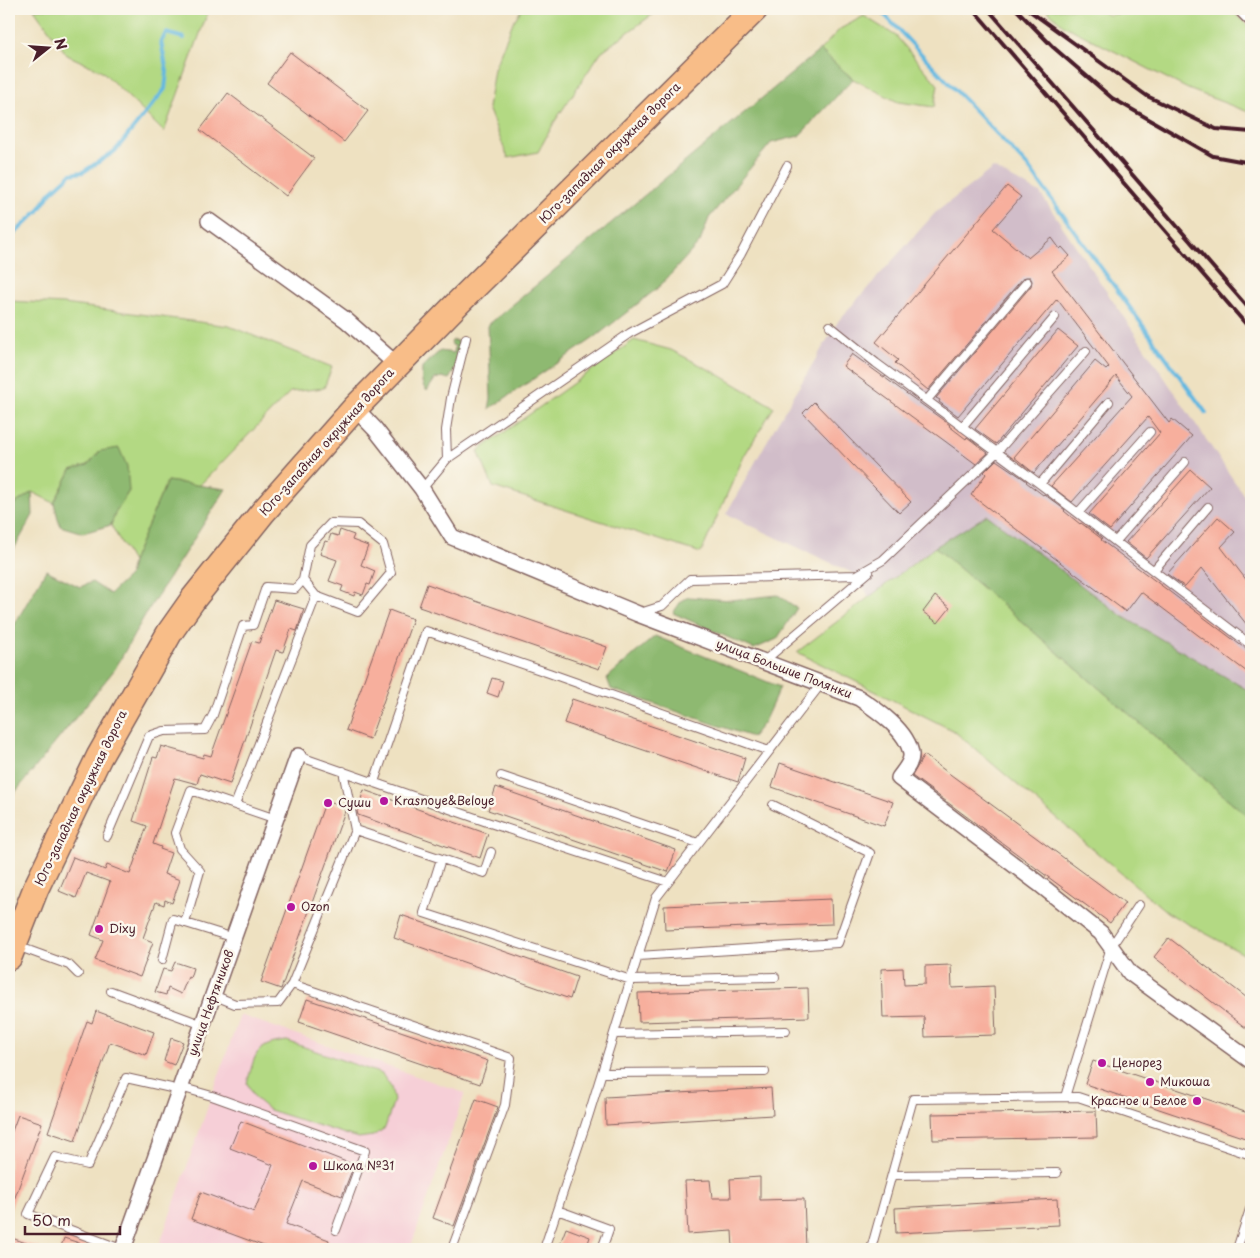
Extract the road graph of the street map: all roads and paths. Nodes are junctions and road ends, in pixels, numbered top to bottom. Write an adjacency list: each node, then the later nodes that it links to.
1 (755, 9): 11 (highway, Юго-западная окружная дорога)
2 (1242, 9): 3 (street)
3 (1251, 18)
4 (787, 166): 18 (lane)
5 (209, 221): 11 (street)
6 (1027, 282): 12 (lane)
7 (1054, 317): 15 (lane)
8 (830, 326): 12 (lane)
9 (466, 338): 18 (lane)
10 (1086, 351): 17 (lane)
11 (397, 365): 14 (highway, Юго-западная окружная дорога)
12 (926, 400): 15 (lane)
13 (1109, 402): 20 (lane)
14 (355, 408): 21 (street, улица Большие Полянки); 51 (highway, Юго-западная окружная дорога)
15 (962, 426): 17 (lane)
16 (1150, 432): 23 (lane)
17 (997, 452): 20 (lane); 25 (lane)
18 (447, 459): 21 (lane)
19 (1185, 462): 24 (lane)
20 (1040, 484): 23 (lane)
21 (422, 489): 29 (street, улица Большие Полянки)
22 (1208, 507): 26 (lane)
23 (1078, 513): 24 (lane)
24 (1116, 541): 26 (lane)
25 (883, 560): 29 (lane); 31 (lane)
26 (1154, 570): 30 (lane)
27 (303, 580): 28 (lane); 28 (lane); 42 (lane)
28 (316, 596): 38 (lane)
29 (638, 614): 31 (street, улица Большие Полянки)
30 (1251, 645)
31 (764, 662): 32 (street, улица Большие Полянки)
32 (821, 684): 33 (lane); 50 (street, улица Большие Полянки)
33 (769, 751): 37 (lane); 43 (lane)
34 (298, 756): 35 (lane); 40 (street, улица Нефтяников)
35 (343, 771): 37 (lane); 41 (lane)
36 (501, 776): 43 (lane)
37 (374, 782): 46 (lane)
38 (235, 805): 40 (lane); 48 (lane)
39 (773, 805): 52 (lane)
40 (276, 819): 49 (street, улица Нефтяников)
41 (355, 830): 45 (lane); 57 (lane)
42 (107, 836)
43 (698, 843): 46 (lane)
44 (491, 852): 45 (lane)
45 (441, 859): 56 (lane)
46 (668, 882): 52 (lane)
47 (1139, 905): 50 (lane)
48 (185, 923): 49 (lane); 53 (lane)
49 (234, 938): 59 (street, улица Нефтяников)
50 (1111, 947): 63 (street, улица Большие Полянки); 67 (lane)
51 (11, 951): 54 (lane)
52 (638, 956): 56 (lane)
53 (162, 960)
54 (78, 974)
55 (775, 977): 56 (lane)
56 (631, 980): 62 (lane)
57 (292, 984): 59 (lane); 75 (lane)
58 (111, 991): 60 (lane)
59 (213, 995): 60 (street, улица Нефтяников)
60 (203, 1025): 66 (street, улица Нефтяников)
61 (786, 1031): 62 (lane)
62 (614, 1034): 65 (lane)
63 (1251, 1061)
64 (765, 1072): 65 (lane)
65 (602, 1073): 72 (lane)
66 (180, 1090): 73 (lane); 74 (street, улица Нефтяников); 74 (lane)
67 (1065, 1097): 68 (lane); 70 (lane)
68 (1251, 1155)
69 (1057, 1173): 70 (lane)
70 (892, 1175): 78 (lane)
71 (1251, 1206): 79 (lane)
72 (557, 1210): 76 (lane); 77 (lane)
73 (336, 1230)
74 (122, 1249)
75 (452, 1249)
76 (544, 1249)
77 (602, 1249)
78 (871, 1249)
79 (1237, 1249)

